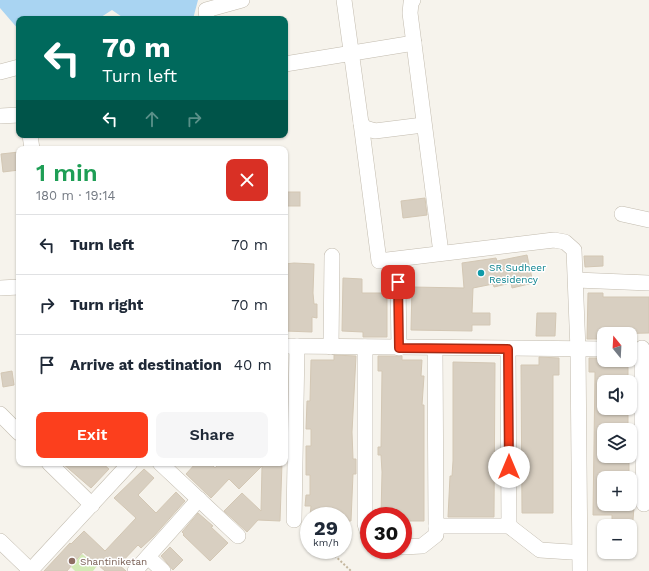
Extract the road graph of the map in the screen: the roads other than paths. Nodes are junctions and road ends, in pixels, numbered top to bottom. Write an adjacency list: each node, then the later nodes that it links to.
1 (242, 0): 4 (street)
2 (344, 0): 6 (street)
3 (413, 0): 5 (street)
4 (207, 16)
5 (414, 43): 6 (street); 13 (street)
6 (351, 53): 7 (street); 12 (street)
7 (288, 64)
8 (16, 68): 9 (street)
9 (0, 72)
10 (16, 115): 11 (street)
11 (0, 116)
12 (361, 124): 13 (street); 16 (street)
13 (424, 125): 16 (street)
14 (622, 214): 15 (street)
15 (649, 220)
16 (441, 253): 18 (street)
17 (332, 256): 24 (street)
18 (576, 280): 20 (street); 31 (street)
19 (398, 282): 26 (street)
20 (649, 283)
21 (16, 287): 22 (street)
22 (0, 288)
23 (291, 346): 24 (street); 42 (street)
24 (331, 347): 25 (street)
25 (365, 347): 26 (street); 41 (street)
26 (399, 348): 27 (street)
27 (435, 348): 28 (street); 43 (street)
28 (508, 349): 31 (street); 44 (street)
29 (597, 349): 31 (street)
30 (640, 349): 33 (street)
31 (573, 350): 48 (street); 54 (street)
32 (0, 414): 34 (street)
33 (645, 421): 39 (street)
34 (16, 430)
35 (52, 466): 40 (street)
36 (127, 466): 40 (street)
37 (163, 466): 38 (street)
38 (199, 499): 45 (street); 49 (street)
39 (644, 504)
40 (92, 505): 50 (street)
41 (365, 507)
42 (294, 520)
43 (436, 526): 44 (street); 47 (street)
44 (509, 526): 48 (street)
45 (238, 536)
46 (0, 541): 50 (street)
47 (412, 547)
48 (571, 552): 53 (street)
49 (148, 557): 51 (street); 52 (street)
50 (31, 571)
51 (135, 571)
52 (163, 571)
53 (570, 571)
54 (580, 571)

